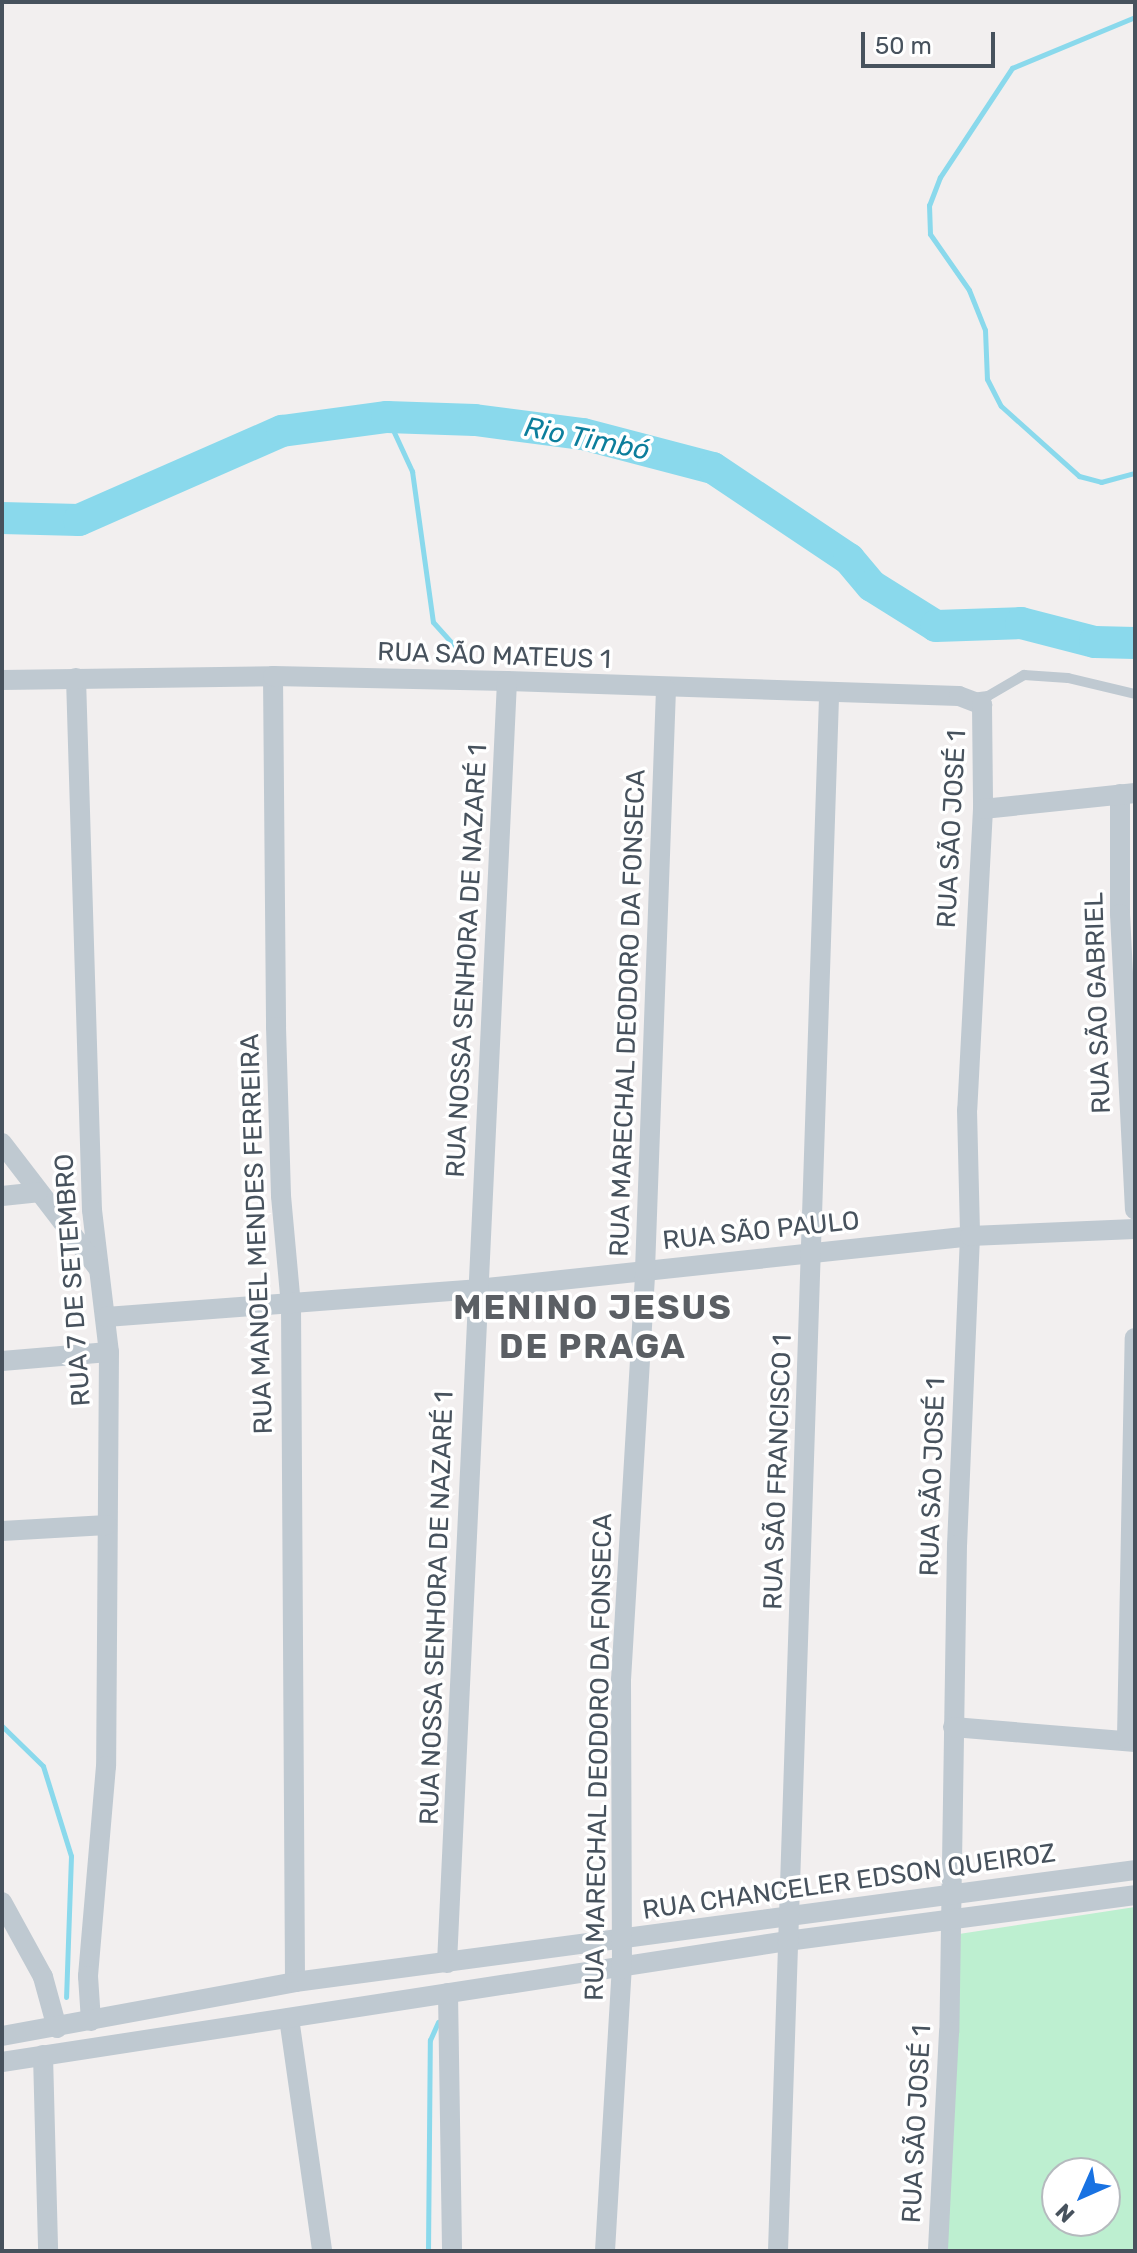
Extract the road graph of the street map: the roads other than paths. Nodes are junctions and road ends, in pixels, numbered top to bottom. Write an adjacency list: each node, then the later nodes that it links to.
1 (273, 676): 2 (street, RUA SÃO MATEUS 1); 4 (street, RUA SÃO MATEUS 1); 21 (street, RUA MANOEL MENDES FERREIRA)
2 (76, 678): 3 (street, RUA SÃO MATEUS 1); 18 (street, RUA 7 DE SETEMBRO)
3 (2, 680)
4 (507, 681): 5 (street, RUA SÃO MATEUS 1); 20 (street, RUA NOSSA SENHORA DE NAZARÉ 1)
5 (666, 689): 6 (street, RUA SÃO MATEUS 1); 19 (street, RUA MARECHAL DEODORO DA FONSECA)
6 (829, 694): 8 (street, RUA SÃO MATEUS 1); 17 (street, RUA SÃO FRANCISCO 1)
7 (1135, 694): 8 (lane)
8 (976, 701): 10 (street, RUA SÃO JOSÉ 1)
9 (1127, 794): 10 (street); 14 (street, RUA SÃO GABRIEL)
10 (983, 809): 16 (street, RUA SÃO JOSÉ 1)
11 (2, 1143): 12 (street)
12 (38, 1192): 13 (street); 18 (street)
13 (2, 1196)
14 (1135, 1210)
15 (1135, 1229): 16 (street, RUA SÃO PAULO)
16 (970, 1236): 17 (street, RUA SÃO PAULO); 28 (street, RUA SÃO JOSÉ 1)
17 (811, 1252): 19 (street, RUA SÃO PAULO); 34 (street, RUA SÃO FRANCISCO 1)
18 (98, 1268): 22 (street, RUA 7 DE SETEMBRO)
19 (645, 1270): 20 (street, RUA SÃO PAULO); 36 (street, RUA MARECHAL DEODORO DA FONSECA)
20 (477, 1289): 21 (street, RUA SÃO PAULO); 38 (street, RUA NOSSA SENHORA DE NAZARÉ 1)
21 (291, 1305): 22 (street, RUA SÃO PAULO); 40 (street, RUA MANOEL MENDES FERREIRA)
22 (106, 1317): 24 (street, RUA 7 DE SETEMBRO)
23 (1135, 1338): 29 (street)
24 (109, 1352): 25 (street); 26 (street, RUA 7 DE SETEMBRO)
25 (2, 1361)
26 (107, 1525): 27 (street); 43 (street, RUA 7 DE SETEMBRO)
27 (2, 1531)
28 (953, 1727): 29 (street); 32 (street, RUA SÃO JOSÉ 1)
29 (1131, 1740)
30 (1135, 1870): 32 (street, RUA CHANCELER EDSON QUEIROZ)
31 (1135, 1895): 35 (street, RUA CHANCELER EDSON QUEIROZ)
32 (948, 1897): 34 (street, RUA CHANCELER EDSON QUEIROZ); 35 (street, RUA SÃO JOSÉ 1)
33 (2, 1902): 44 (street)
34 (790, 1917): 36 (street, RUA CHANCELER EDSON QUEIROZ); 37 (street, RUA SÃO FRANCISCO 1)
35 (948, 1921): 37 (street, RUA CHANCELER EDSON QUEIROZ); 53 (street, RUA SÃO JOSÉ 1)
36 (622, 1939): 38 (street, RUA CHANCELER EDSON QUEIROZ); 39 (street, RUA MARECHAL DEODORO DA FONSECA)
37 (787, 1941): 39 (street, RUA CHANCELER EDSON QUEIROZ); 52 (street, RUA SÃO FRANCISCO 1)
38 (447, 1963): 40 (street, RUA CHANCELER EDSON QUEIROZ)
39 (622, 1969): 41 (street, RUA CHANCELER EDSON QUEIROZ); 51 (street, RUA MARECHAL DEODORO DA FONSECA)
40 (295, 1982): 43 (street, RUA CHANCELER EDSON QUEIROZ)
41 (448, 1993): 42 (street, RUA CHANCELER EDSON QUEIROZ); 50 (street)
42 (289, 2018): 46 (street, RUA CHANCELER EDSON QUEIROZ); 49 (street)
43 (91, 2021): 44 (street, RUA CHANCELER EDSON QUEIROZ)
44 (57, 2028): 45 (street, RUA CHANCELER EDSON QUEIROZ)
45 (2, 2036)
46 (43, 2055): 47 (street, RUA CHANCELER EDSON QUEIROZ); 48 (street)
47 (2, 2062)
48 (48, 2251)
49 (322, 2251)
50 (452, 2251)
51 (605, 2251)
52 (778, 2251)
53 (938, 2251)

